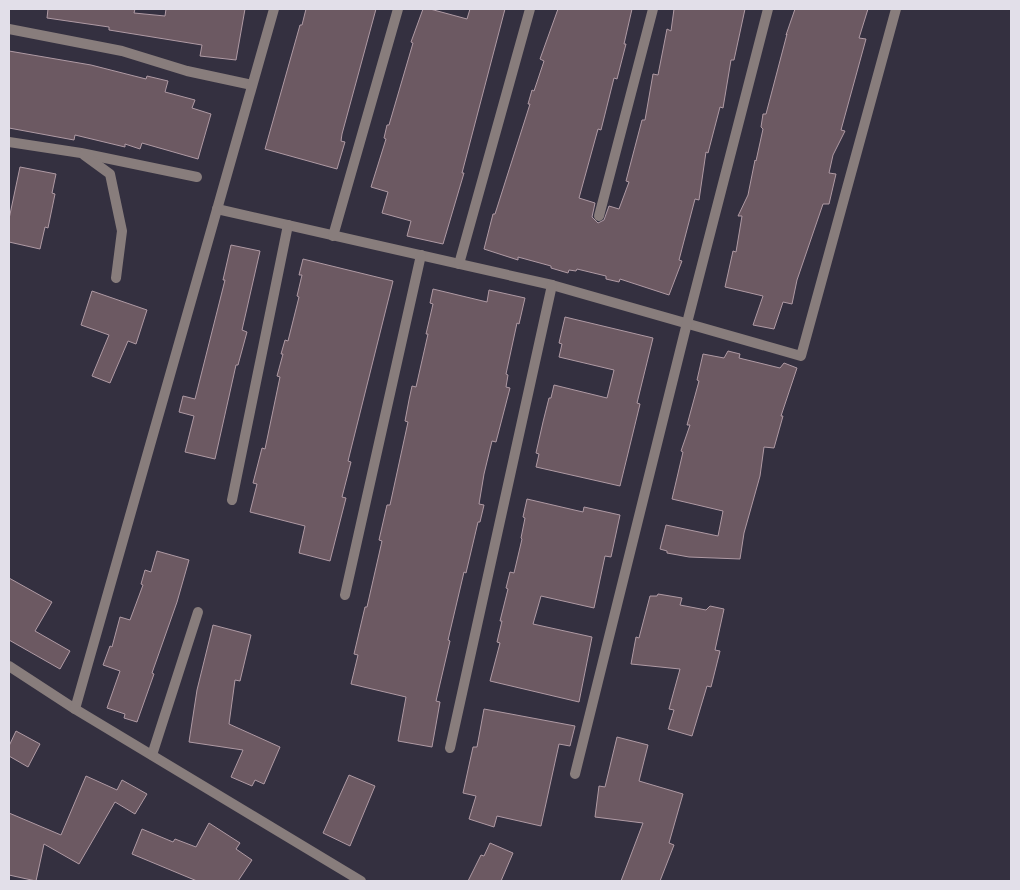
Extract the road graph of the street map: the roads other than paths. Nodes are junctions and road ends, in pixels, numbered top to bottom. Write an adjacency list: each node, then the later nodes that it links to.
1 (274, 9): 8 (street)
2 (398, 9): 15 (street)
3 (530, 9): 17 (street)
4 (653, 9): 13 (street)
5 (768, 9): 20 (street)
6 (896, 9): 20 (street)
7 (9, 29): 8 (street)
8 (252, 86): 12 (street)
9 (9, 142): 10 (street)
10 (81, 153): 11 (street); 18 (street)
11 (197, 176)
12 (217, 209): 14 (street); 25 (street)
13 (599, 216)
14 (288, 225): 15 (street); 21 (street)
15 (333, 236): 16 (street)
16 (421, 256): 17 (street); 22 (street)
17 (459, 264): 19 (street)
18 (116, 278)
19 (552, 285): 20 (street); 26 (street)
20 (687, 323): 28 (street)
21 (232, 500)
22 (345, 595)
23 (198, 612): 27 (street)
24 (9, 666): 25 (street)
25 (75, 709): 27 (street)
26 (450, 748)
27 (152, 755): 29 (street)
28 (575, 774)
29 (361, 881)

